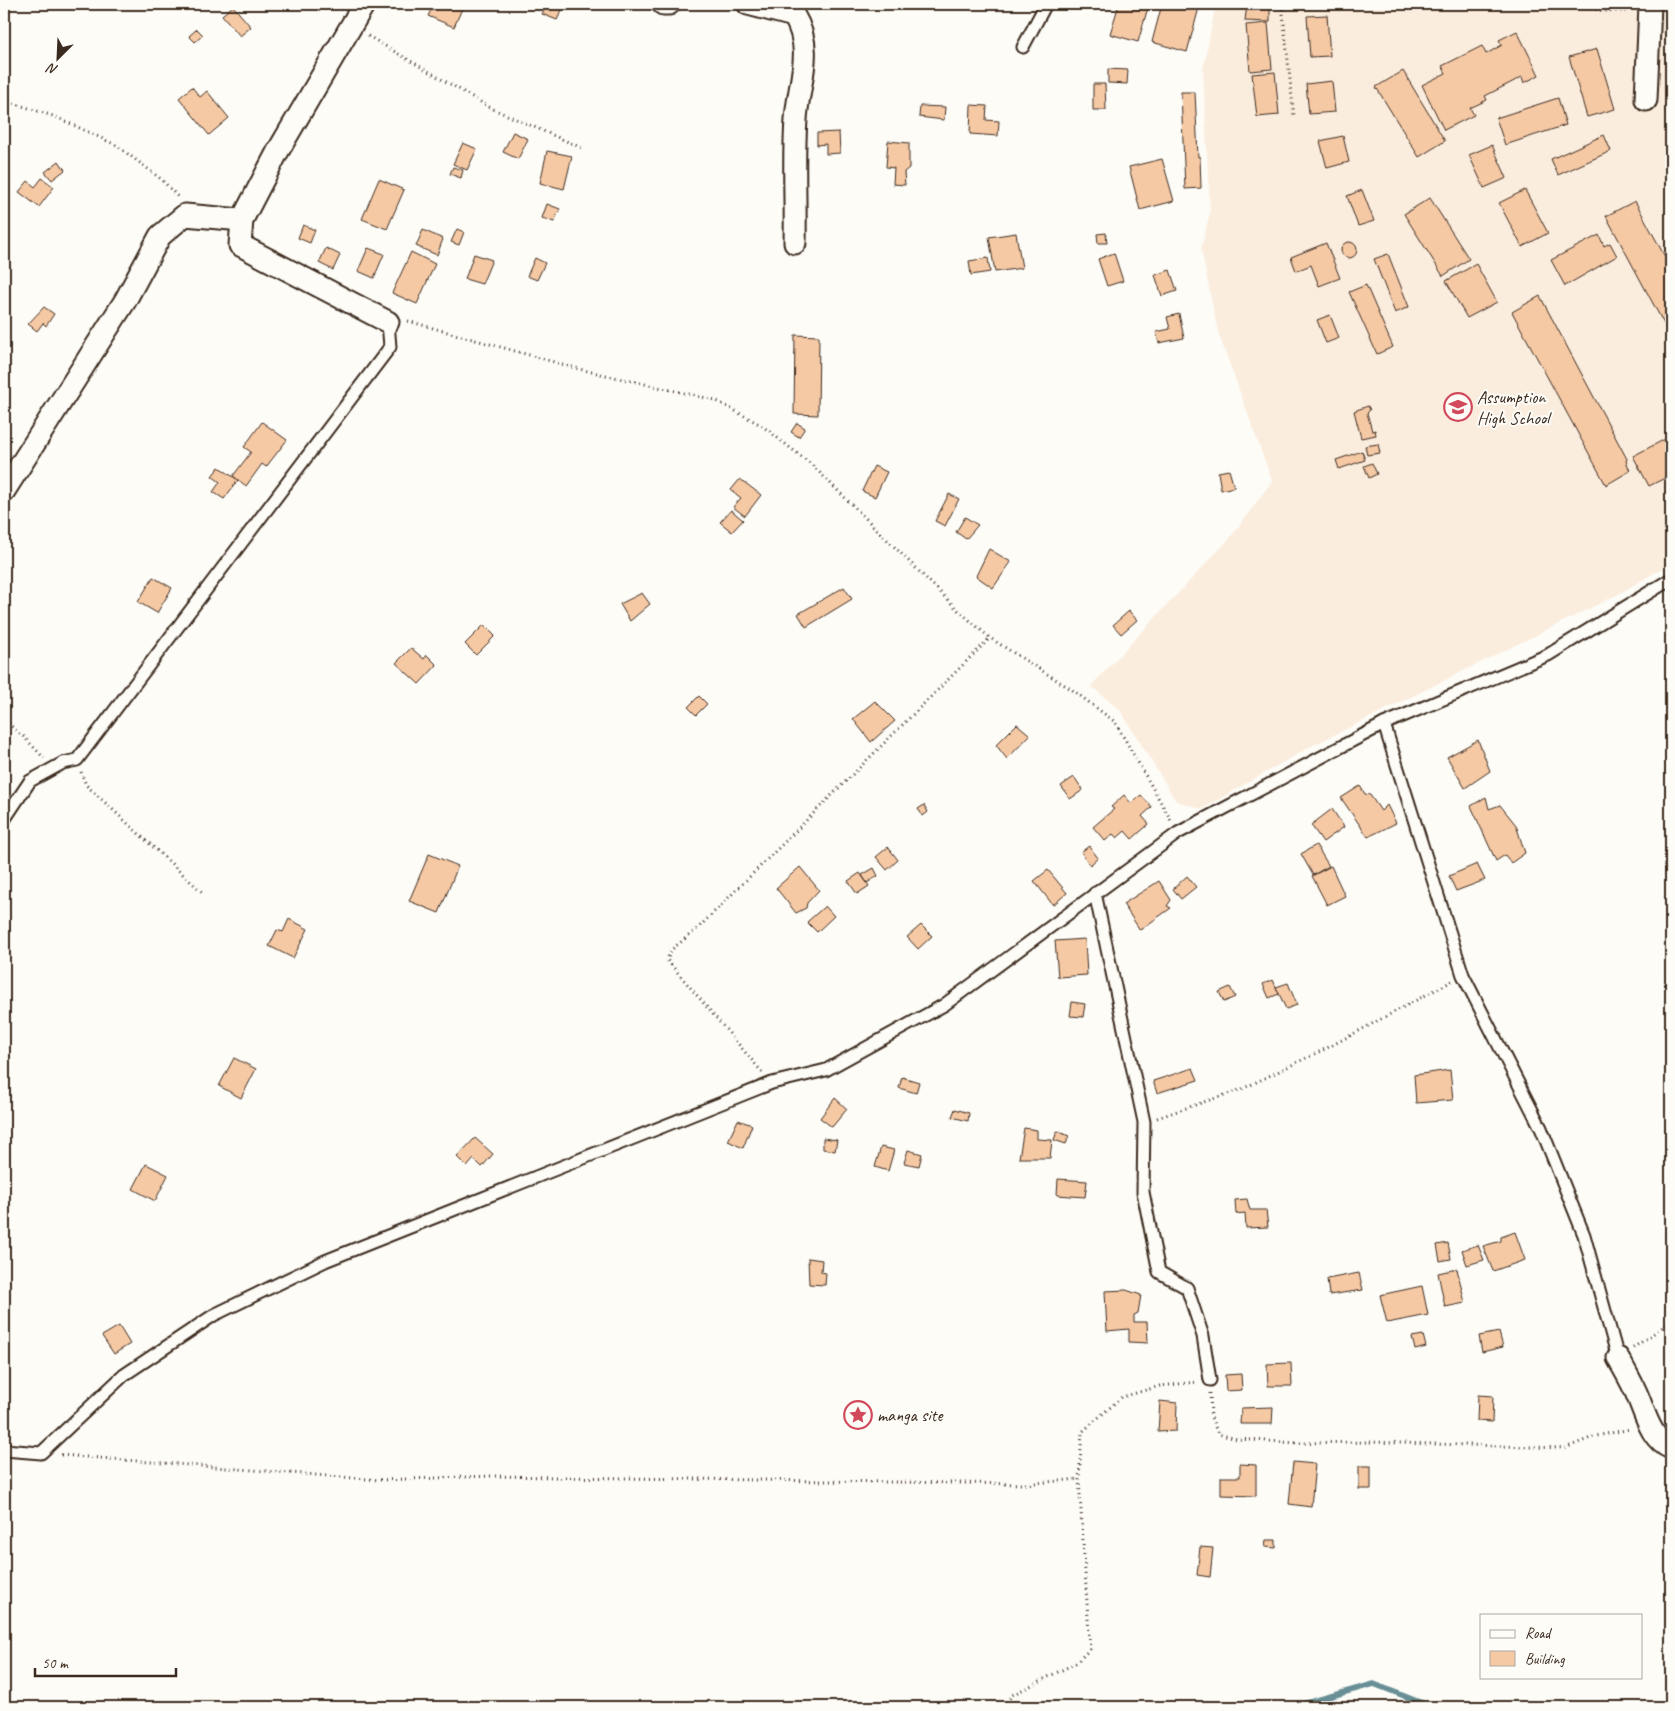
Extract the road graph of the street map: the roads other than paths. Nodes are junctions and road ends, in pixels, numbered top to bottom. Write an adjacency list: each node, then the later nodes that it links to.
1 (364, 4): 9 (street)
2 (663, 4): 3 (street)
3 (669, 4)
4 (748, 4): 10 (street)
5 (1046, 4): 7 (lane)
6 (1650, 7): 8 (street)
7 (1023, 47)
8 (1646, 100)
9 (242, 220): 11 (street); 12 (street)
10 (796, 243)
11 (388, 322): 15 (lane)
12 (4, 491)
13 (1671, 579): 14 (lane)
14 (1384, 724): 16 (lane); 17 (lane)
15 (4, 820)
16 (1094, 893): 18 (lane); 20 (lane)
17 (1618, 1358): 19 (street)
18 (1210, 1380)
19 (1671, 1448)
20 (4, 1450)

